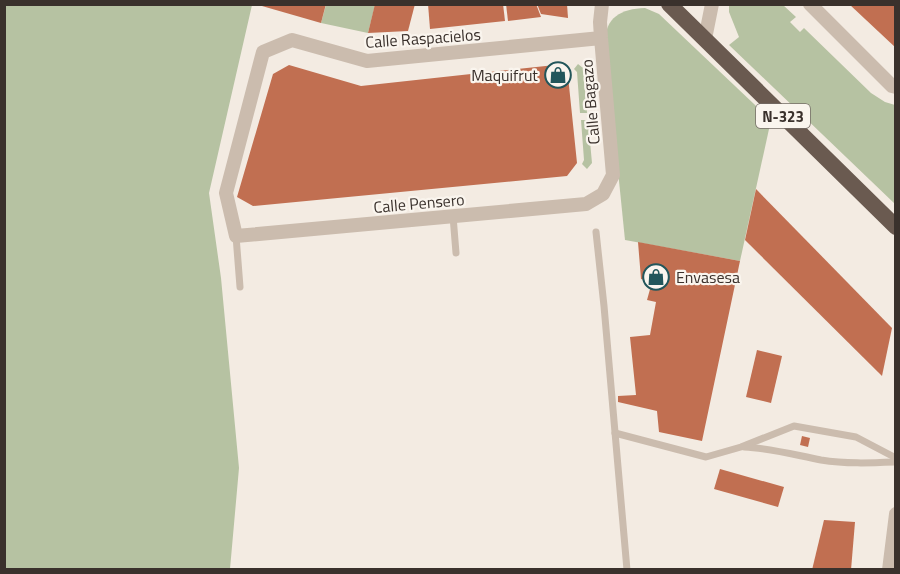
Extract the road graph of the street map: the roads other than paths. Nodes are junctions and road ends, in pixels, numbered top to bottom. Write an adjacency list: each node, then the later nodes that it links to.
1 (602, 4): 5 (street, Calle Bagazo)
2 (669, 4): 6 (highway, N-323)
3 (712, 4): 6 (street)
4 (810, 4): 7 (street)
5 (601, 38): 8 (street, Calle Bagazo); 12 (street, Calle Raspacielos)
6 (705, 39): 10 (highway, N-323)
7 (896, 87)
8 (603, 194): 9 (street, Calle Pensero)
9 (453, 216): 12 (street, Calle Pensero); 13 (lane)
10 (896, 227)
11 (596, 232): 15 (lane)
12 (236, 236): 14 (lane)
13 (456, 253)
14 (240, 287)
15 (615, 432): 16 (lane); 20 (lane)
16 (741, 447): 17 (lane); 18 (lane)
17 (896, 458)
18 (896, 462)
19 (896, 514): 21 (street)
20 (627, 570)
21 (889, 570)

